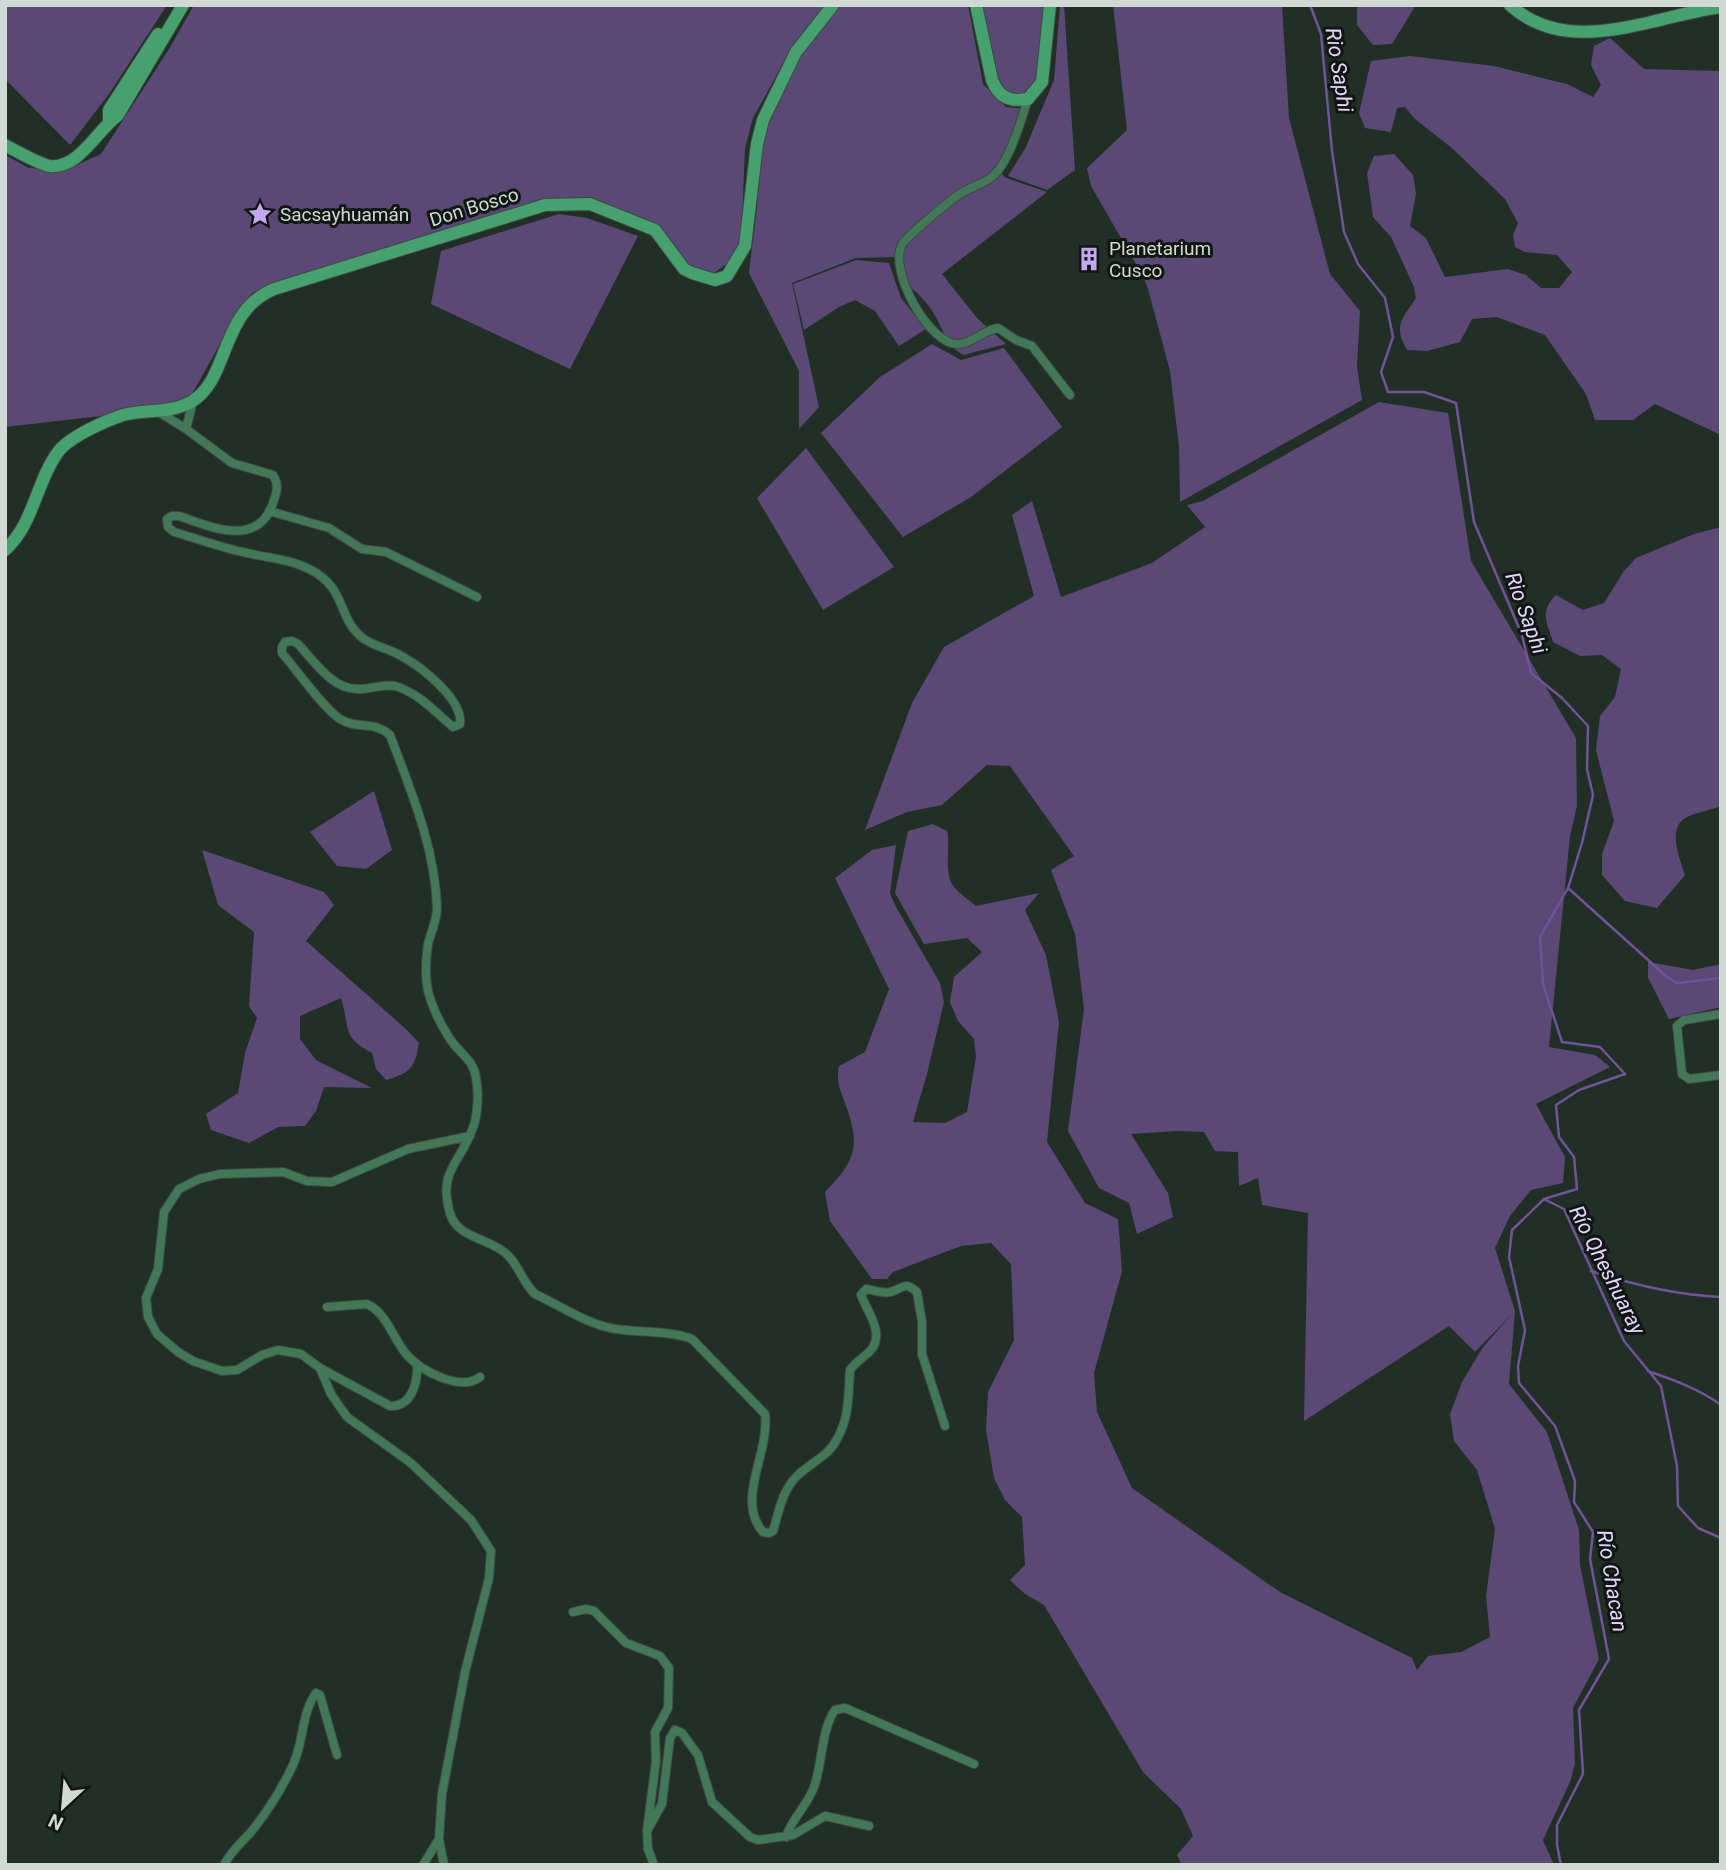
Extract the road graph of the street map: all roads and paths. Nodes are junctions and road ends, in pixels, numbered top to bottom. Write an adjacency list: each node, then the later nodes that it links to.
1 (177, 5): 9 (street)
2 (183, 5): 9 (street)
3 (833, 5): 12 (street, Don Bosco)
4 (976, 5): 8 (street)
5 (1050, 5): 8 (street)
6 (1510, 5): 7 (street)
7 (1721, 7)
8 (1028, 99): 11 (street)
9 (109, 121): 10 (street)
10 (5, 145)
11 (1069, 395)
12 (193, 401): 13 (street); 14 (street)
13 (159, 411): 14 (street); 16 (street)
14 (186, 429): 15 (street)
15 (270, 511): 17 (street); 20 (street)
16 (5, 550)
17 (477, 597)
18 (1721, 1014): 19 (street)
19 (1721, 1075)
20 (470, 1136): 23 (street); 25 (street)
21 (327, 1307): 22 (street)
22 (417, 1364): 23 (street); 24 (street)
23 (320, 1367): 32 (street)
24 (480, 1377)
25 (945, 1426)
26 (573, 1612): 30 (street)
27 (338, 1755): 33 (street)
28 (974, 1764): 31 (street)
29 (869, 1826): 31 (street)
30 (647, 1831): 31 (street); 36 (street)
31 (786, 1837)
32 (439, 1839): 34 (street); 35 (street)
33 (224, 1865)
34 (423, 1865)
35 (444, 1865)
36 (653, 1865)

